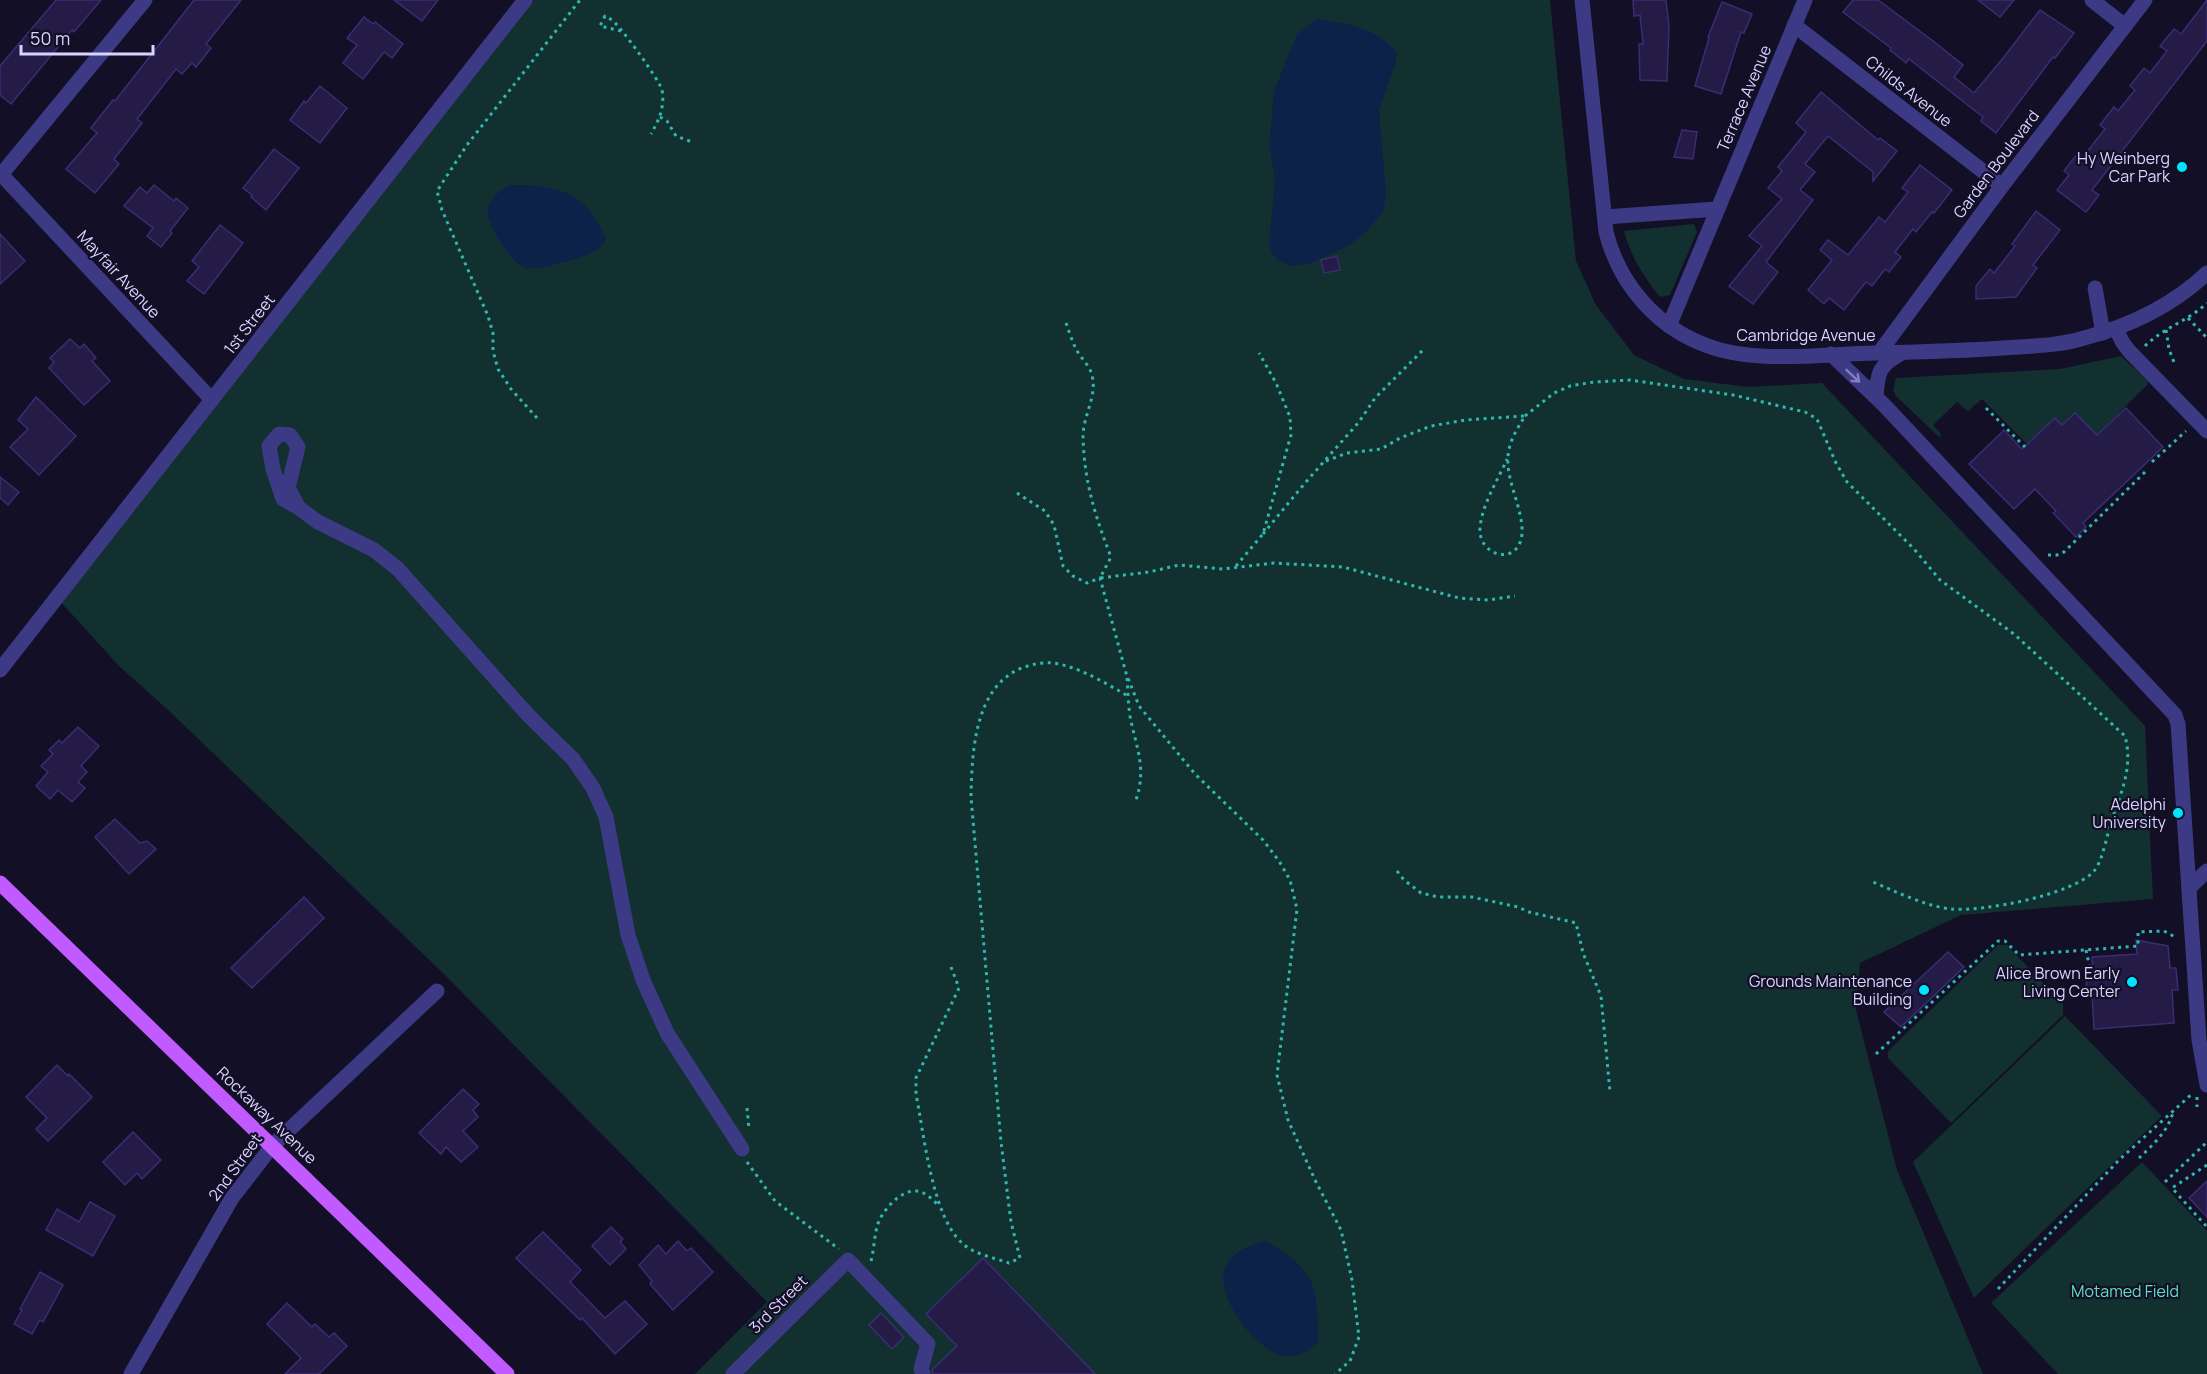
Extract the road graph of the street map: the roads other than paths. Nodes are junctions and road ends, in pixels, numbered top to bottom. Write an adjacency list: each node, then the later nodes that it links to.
1 (145, 0): 9 (street)
2 (525, 0): 21 (street, 1st Street)
3 (1582, 0): 12 (street, Cambridge Avenue)
4 (1805, 0): 7 (street, Terrace Avenue)
5 (2092, 0): 8 (street)
6 (2145, 0): 8 (street, Garden Boulevard)
7 (1794, 25): 10 (street, Childs Avenue); 11 (street, Terrace Avenue)
8 (2125, 26): 10 (street, Garden Boulevard)
9 (1, 174): 21 (street, Mayfair Avenue)
10 (2002, 186): 17 (street, Garden Boulevard)
11 (1717, 209): 12 (street); 15 (street, Terrace Avenue)
12 (1605, 217): 15 (street, Cambridge Avenue)
13 (2206, 277): 16 (street, Cambridge Avenue)
14 (2095, 288): 16 (street)
15 (1669, 326): 19 (street, Cambridge Avenue)
16 (2110, 331): 18 (street, Cambridge Avenue); 22 (street)
17 (1879, 353): 18 (street, Cambridge Avenue); 19 (street, Cambridge Avenue)
18 (1902, 353): 20 (street)
19 (1831, 354): 20 (street, one-way to 20)
20 (1876, 397): 27 (street)
21 (212, 399): 24 (street, 1st Street)
22 (2207, 431)
23 (299, 508): 31 (street)
24 (0, 670)
25 (2207, 871): 27 (street)
26 (0, 883): 30 (main road, Rockaway Avenue)
27 (2189, 888): 29 (street)
28 (437, 991): 30 (street, 2nd Street)
29 (2202, 1088)
30 (273, 1145): 32 (street, 2nd Street); 33 (main road, Rockaway Avenue)
31 (742, 1149)
32 (131, 1374)
33 (507, 1374)
34 (733, 1374): 35 (street, 3rd Street)
35 (923, 1374)

